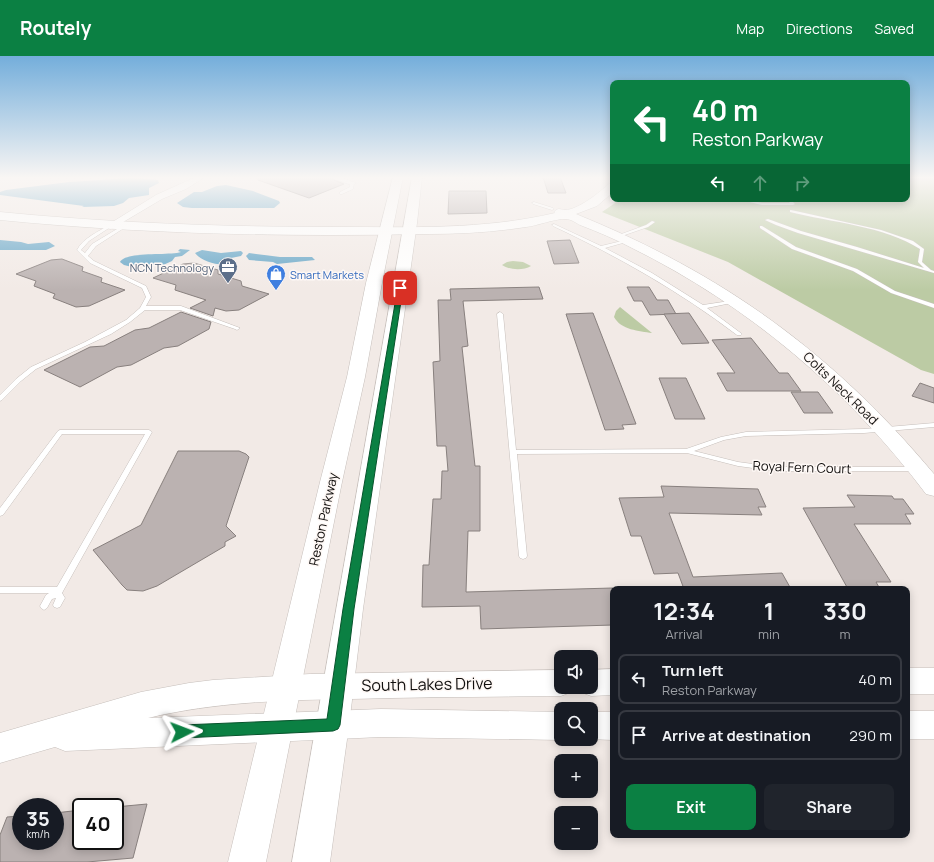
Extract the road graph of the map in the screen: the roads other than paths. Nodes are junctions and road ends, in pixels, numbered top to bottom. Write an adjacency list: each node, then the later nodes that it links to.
1 (44, 215): 14 (main road)
2 (133, 215): 14 (street)
3 (143, 215): 11 (street)
4 (390, 215): 16 (main road, Reston Parkway)
5 (412, 215): 17 (main road)
6 (528, 215): 17 (main road)
7 (563, 215): 17 (main road)
8 (566, 215): 19 (main road, Colts Neck Road)
9 (806, 215): 22 (lane)
10 (0, 216): 14 (main road)
11 (134, 220): 14 (main road); 16 (main road)
12 (767, 220): 22 (lane)
13 (653, 222): 19 (lane)
14 (118, 224): 16 (main road); 21 (lane); 21 (lane)
15 (554, 225): 20 (lane)
16 (387, 227): 17 (main road); 49 (main road, Reston Parkway)
17 (411, 227): 48 (main road)
18 (761, 227): 24 (lane)
19 (623, 238): 20 (lane); 23 (main road, Colts Neck Road)
20 (602, 247): 25 (lane)
21 (85, 256): 26 (lane)
22 (933, 272)
23 (736, 300): 25 (lane); 32 (main road, Colts Neck Road)
24 (934, 306)
25 (703, 307): 29 (lane)
26 (143, 308): 28 (lane); 30 (lane)
27 (500, 314): 34 (lane)
28 (237, 328)
29 (739, 334)
30 (0, 399)
31 (934, 425): 32 (lane, Royal Fern Court)
32 (884, 430): 33 (lane, Royal Fern Court); 35 (main road, Colts Neck Road)
33 (687, 451): 34 (lane, Royal Fern Court); 35 (lane, Royal Fern Court)
34 (513, 452): 38 (lane)
35 (918, 469): 36 (main road, Colts Neck Road)
36 (934, 489)
37 (0, 513): 40 (lane)
38 (523, 556)
39 (0, 590): 40 (lane)
40 (59, 591): 41 (lane); 42 (lane)
41 (57, 605)
42 (44, 606)
43 (910, 681): 44 (main road)
44 (934, 681)
45 (610, 682): 47 (main road)
46 (554, 683): 48 (main road, South Lakes Drive)
47 (598, 683)
48 (339, 685): 49 (main road, South Lakes Drive); 50 (main road)
49 (286, 687): 56 (main road, Reston Parkway); 57 (main road, South Lakes Drive)
50 (333, 725): 53 (main road, South Lakes Drive); 56 (main road, South Lakes Drive); 60 (main road)
51 (910, 725): 52 (main road)
52 (934, 725)
53 (554, 726)
54 (598, 726): 55 (main road)
55 (610, 726)
56 (277, 727): 57 (main road, South Lakes Drive); 59 (main road, Reston Parkway)
57 (35, 739): 58 (main road, South Lakes Drive)
58 (0, 748)
59 (247, 862)
60 (311, 862)

